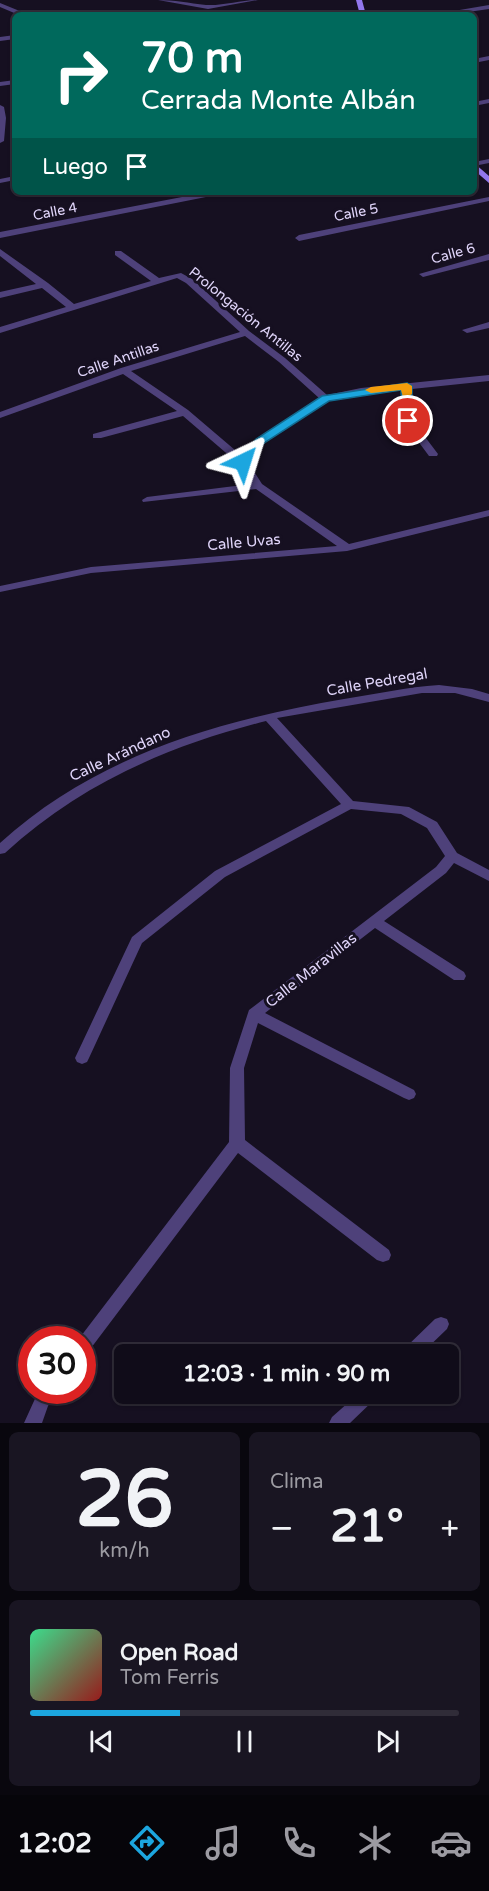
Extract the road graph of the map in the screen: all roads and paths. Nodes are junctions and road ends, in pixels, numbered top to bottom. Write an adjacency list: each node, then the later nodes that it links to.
1 (161, 0): 2 (street)
2 (255, 0)
3 (0, 5): 5 (street)
4 (489, 7): 6 (street)
5 (18, 12)
6 (454, 12)
7 (0, 107): 8 (street)
8 (3, 135)
9 (477, 167): 10 (street)
10 (489, 181)
11 (206, 195): 13 (street, Calle 4)
12 (489, 199): 14 (street, Calle 5)
13 (0, 235)
14 (299, 238)
15 (0, 252): 20 (street)
16 (118, 253): 19 (street)
17 (489, 257): 18 (street, Calle 6)
18 (423, 274)
19 (157, 281): 22 (street, Prolongación Antillas); 26 (street, Prolongación Antillas)
20 (45, 285): 21 (street); 22 (street)
21 (0, 296)
22 (73, 308): 24 (street, Prolongación Antillas)
23 (489, 325): 25 (street)
24 (0, 330)
25 (467, 330)
26 (246, 333): 27 (street, Calle Antillas); 30 (street, Prolongación Antillas)
27 (124, 370): 31 (street); 32 (street, Calle Antillas)
28 (489, 378): 29 (street)
29 (407, 386): 30 (street); 34 (street)
30 (326, 398): 35 (street)
31 (185, 412): 33 (street); 35 (street)
32 (0, 415)
33 (96, 436)
34 (433, 454)
35 (243, 462): 36 (street)
36 (258, 486): 37 (street); 39 (street)
37 (147, 500)
38 (489, 513): 39 (street, Calle Uvas)
39 (347, 548): 40 (street, Calle Uvas)
40 (0, 589)
41 (489, 698): 42 (street, Calle Pedregal)
42 (269, 717): 43 (street); 44 (street, Calle Arándano)
43 (350, 805): 45 (street); 50 (street)
44 (0, 850)
45 (452, 856): 46 (street); 47 (street, Calle Maravillas)
46 (489, 876)
47 (374, 921): 48 (street); 49 (street, Calle Maravillas)
48 (459, 976)
49 (254, 1014): 51 (street); 52 (street, Calle Maravillas)
50 (82, 1058)
51 (409, 1094)
52 (237, 1143): 53 (street); 55 (street)
53 (382, 1254)
54 (441, 1324): 56 (street)
55 (96, 1329)
56 (420, 1344)
57 (40, 1404): 59 (street)
58 (358, 1404): 60 (street)
59 (33, 1423)
60 (338, 1423)

